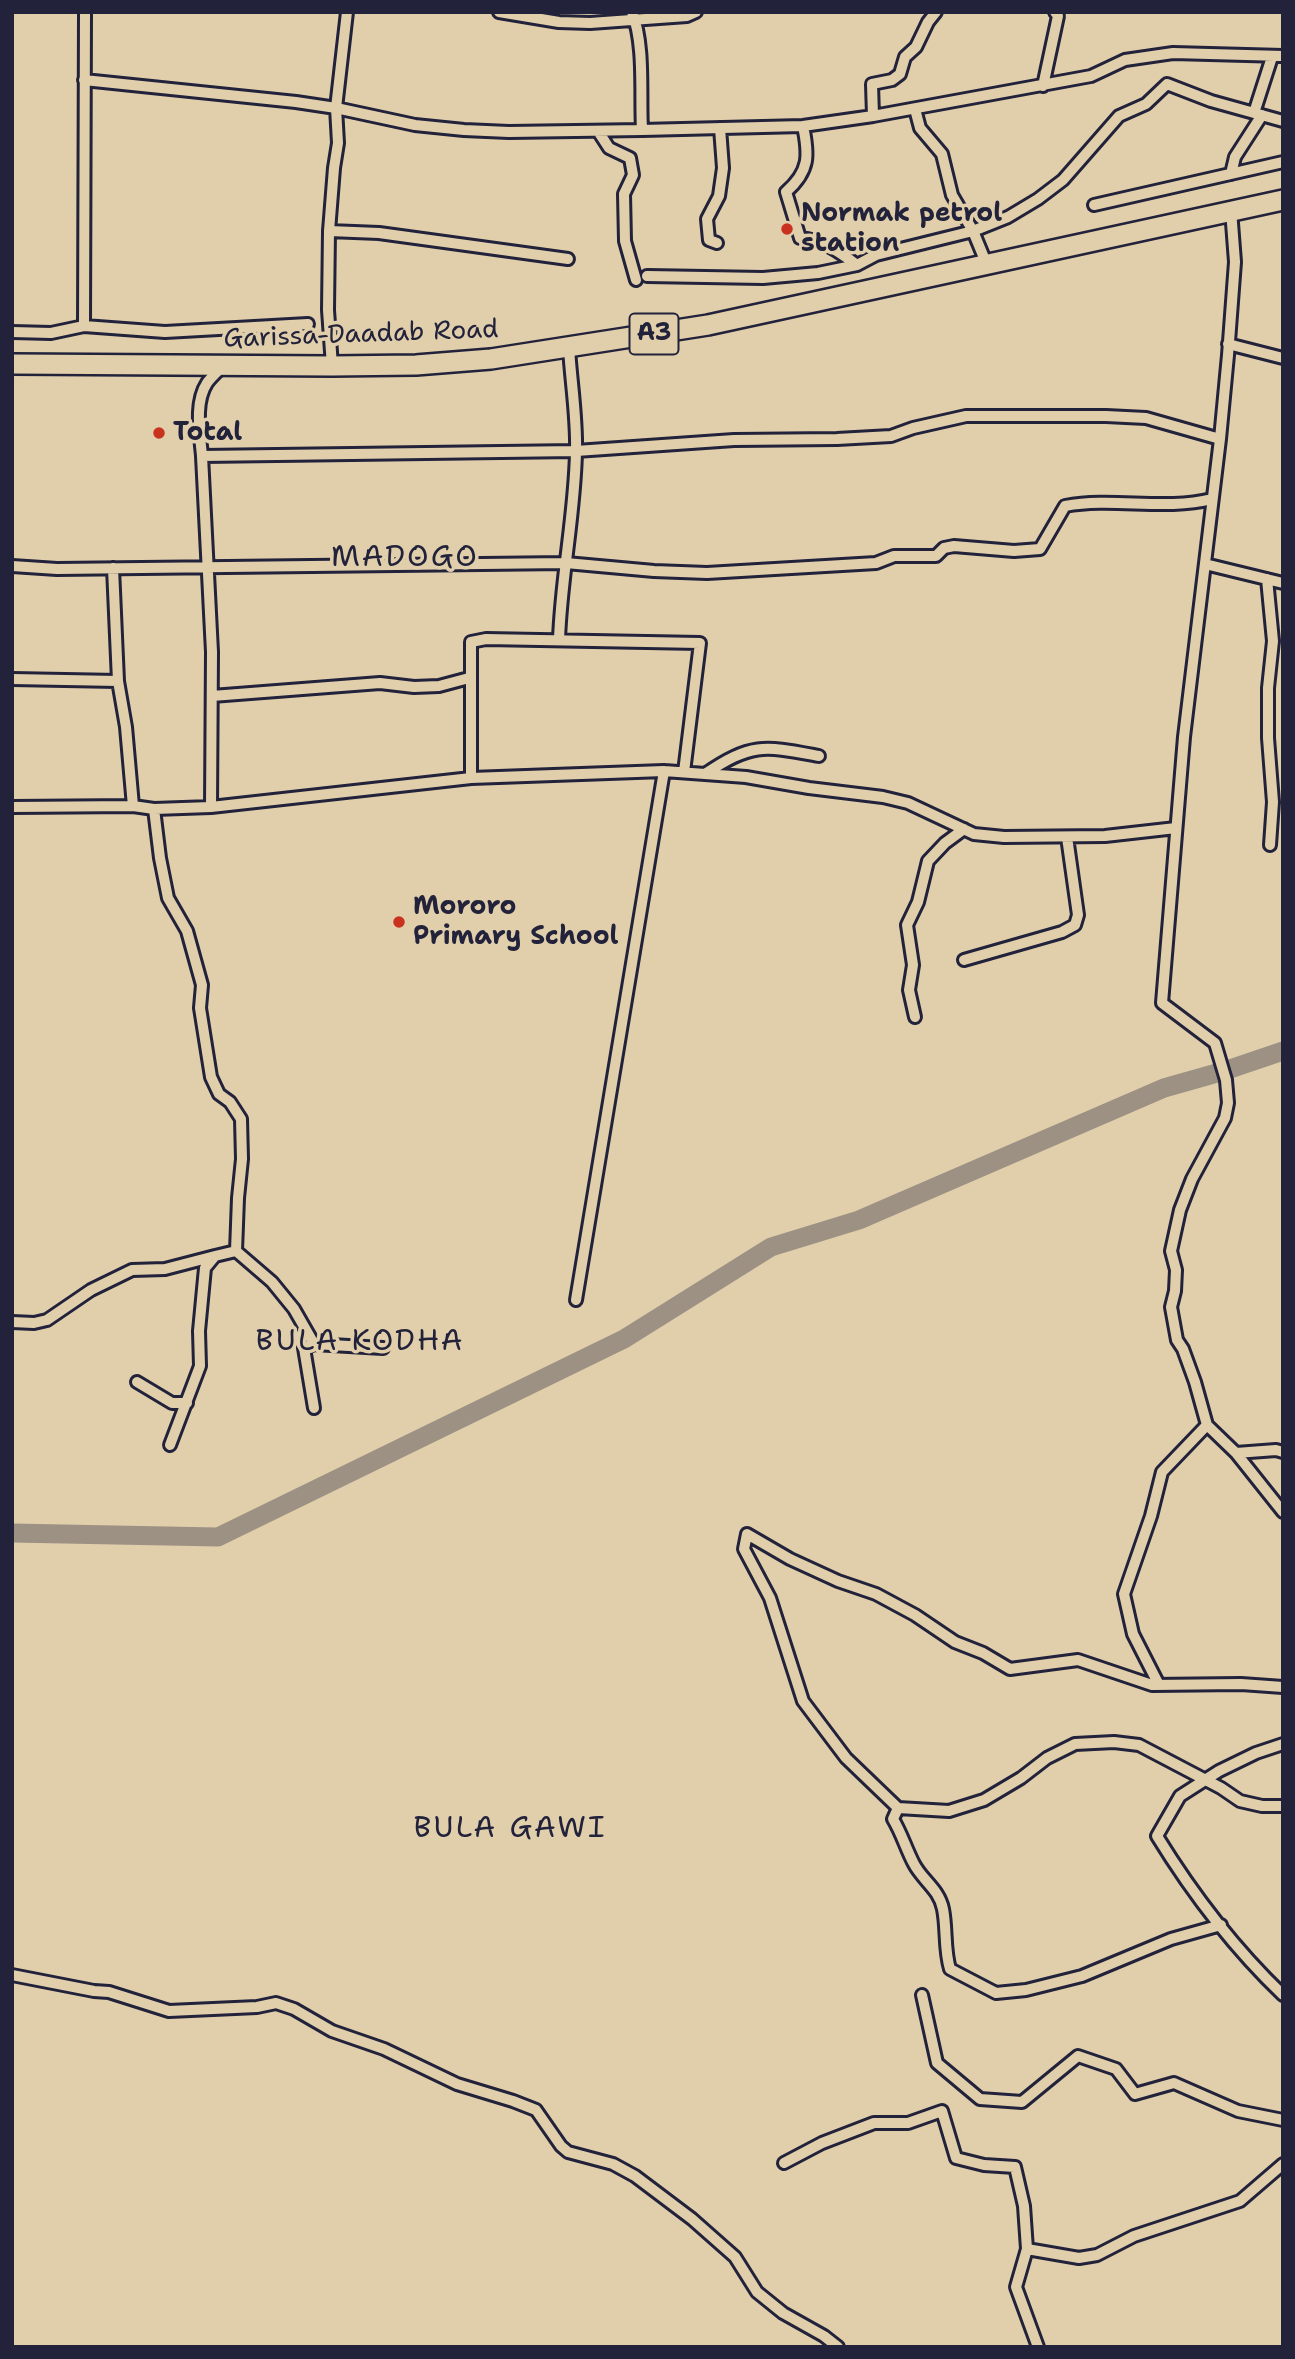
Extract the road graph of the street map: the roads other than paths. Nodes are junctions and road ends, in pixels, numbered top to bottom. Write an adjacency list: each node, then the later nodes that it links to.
1 (85, 12): 10 (street)
2 (347, 12): 12 (street)
3 (499, 12): 8 (street)
4 (696, 12): 7 (street)
5 (936, 12): 15 (street)
6 (1055, 12): 11 (street)
7 (634, 17): 8 (street); 19 (street)
8 (591, 18)
9 (1277, 57): 11 (street); 14 (street)
10 (84, 80): 12 (street); 33 (street)
11 (1043, 86): 13 (street)
12 (336, 108): 20 (street); 26 (street)
13 (915, 109): 15 (street); 27 (street)
14 (1258, 114): 16 (street); 22 (street); 27 (street)
15 (873, 116): 17 (street)
16 (1283, 121)
17 (803, 126): 18 (street); 30 (street)
18 (720, 128): 19 (street); 28 (street)
19 (642, 130): 20 (street)
20 (598, 131): 30 (street)
21 (1283, 162): 22 (street)
22 (1231, 174): 24 (street)
23 (1283, 200): 25 (highway, Garissa-Daadab Road / A3)
24 (1094, 205)
25 (1231, 210): 31 (highway, Garissa-Daadab Road / A3); 35 (street)
26 (329, 231): 29 (street); 40 (street)
27 (973, 232): 30 (street); 31 (street)
28 (717, 243)
29 (568, 259)
30 (857, 265)
31 (987, 265): 36 (highway, Garissa-Daadab Road / A3)
32 (308, 324): 33 (street)
33 (84, 326): 34 (street)
34 (12, 332)
35 (1228, 344): 37 (street); 41 (street)
36 (569, 348): 40 (highway, Garissa-Daadab Road / A3); 42 (street)
37 (1283, 358)
38 (12, 364): 39 (highway, Garissa-Daadab Road / A3)
39 (223, 366): 40 (highway, Garissa-Daadab Road / A3); 43 (street)
40 (332, 366)
41 (1220, 439): 42 (street); 44 (street)
42 (576, 451): 43 (street); 45 (street)
43 (202, 456): 49 (street)
44 (1212, 499): 45 (street); 46 (street)
45 (566, 563): 49 (street); 52 (street)
46 (1205, 564): 50 (street); 66 (street)
47 (12, 566): 48 (street)
48 (113, 568): 49 (street); 55 (street)
49 (208, 568): 56 (street)
50 (1267, 579): 51 (street); 69 (street)
51 (1283, 583)
52 (559, 640): 53 (street); 59 (street)
53 (469, 678): 56 (street); 61 (street)
54 (12, 679): 55 (street)
55 (118, 681): 62 (street)
56 (212, 696): 64 (street)
57 (819, 756): 60 (street)
58 (664, 771): 59 (street); 61 (street); 74 (street)
59 (684, 772): 60 (street)
60 (705, 774): 67 (street)
61 (471, 778): 64 (street)
62 (133, 806): 63 (street); 65 (street)
63 (12, 807)
64 (211, 807): 65 (street)
65 (155, 809): 72 (street)
66 (1176, 828): 68 (street); 81 (street)
67 (964, 829): 68 (street); 71 (street)
68 (1068, 837): 70 (street)
69 (1270, 845)
70 (964, 960)
71 (915, 1017)
72 (236, 1251): 73 (street); 76 (street)
73 (215, 1256): 75 (street); 79 (street)
74 (576, 1300)
75 (12, 1322)
76 (314, 1344): 77 (street); 80 (street)
77 (383, 1348)
78 (136, 1382): 79 (street)
79 (187, 1403): 82 (street)
80 (314, 1408)
81 (1207, 1425): 84 (street); 86 (street)
82 (170, 1445)
83 (1283, 1452): 84 (street)
84 (1236, 1453): 85 (street)
85 (1283, 1512)
86 (1159, 1685): 87 (street); 91 (street)
87 (1283, 1687)
88 (1283, 1744): 89 (street)
89 (1206, 1780): 90 (street); 91 (street); 92 (street)
90 (1283, 1806)
91 (898, 1808): 92 (street)
92 (1221, 1925): 95 (street)
93 (12, 1975): 100 (street)
94 (922, 1995): 96 (street)
95 (1283, 1995)
96 (1283, 2120)
97 (784, 2163): 99 (street)
98 (1283, 2164): 99 (street)
99 (1027, 2249): 101 (street)
100 (838, 2347)
101 (1038, 2347)

